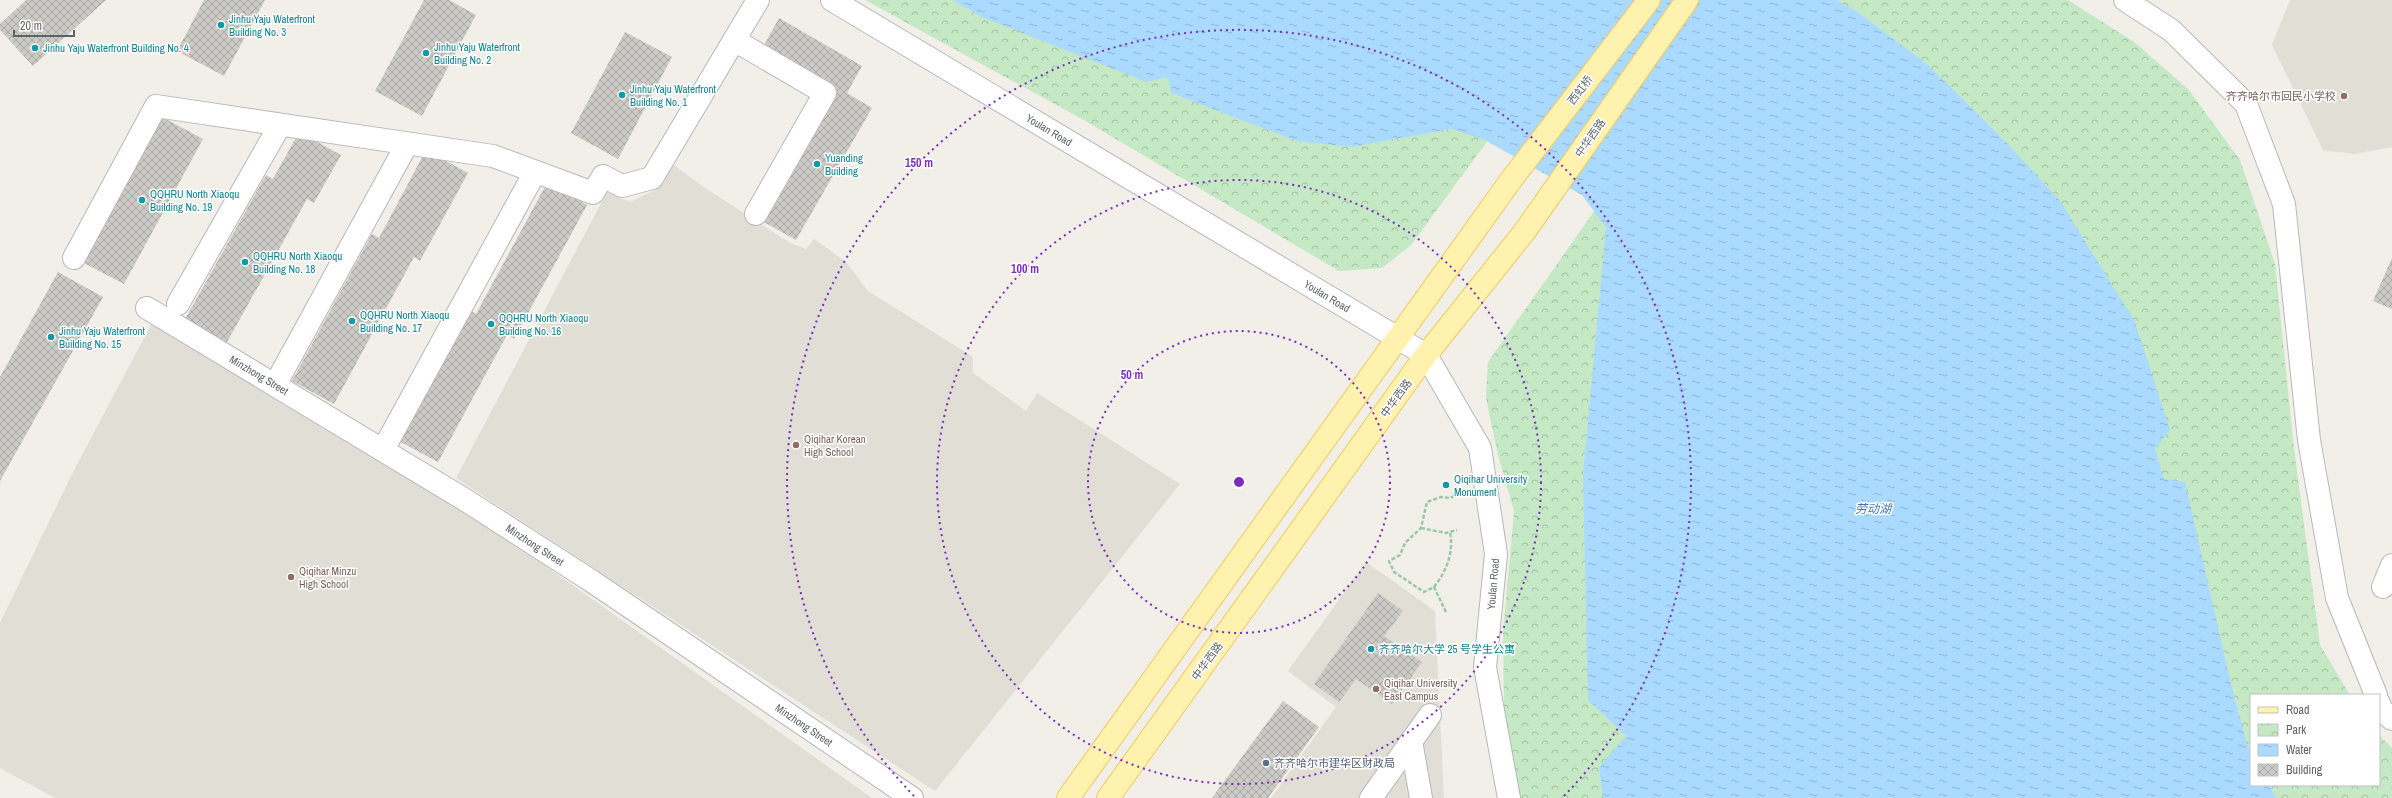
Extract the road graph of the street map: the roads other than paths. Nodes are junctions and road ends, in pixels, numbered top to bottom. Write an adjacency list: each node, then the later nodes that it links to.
1 (758, 0): 6 (street)
2 (832, 0): 14 (street, Youlan Road)
3 (1649, 0): 14 (main road, 西虹桥)
4 (1687, 0): 15 (main road, 中华西路)
5 (2125, 0): 20 (street)
6 (734, 40): 9 (street); 10 (street)
7 (280, 125): 8 (street); 11 (street); 12 (street)
8 (407, 144): 9 (street); 16 (street)
9 (535, 172): 17 (street)
10 (756, 214)
11 (74, 258)
12 (178, 304)
13 (147, 308): 16 (street, Minzhong Street)
14 (1398, 338): 15 (street, Youlan Road); 26 (main road)
15 (1426, 355): 27 (main road, 中华西路); 30 (street, Youlan Road)
16 (275, 385): 17 (street, Minzhong Street)
17 (383, 450): 25 (street, Minzhong Street)
18 (2392, 565): 19 (street)
19 (2383, 587)
20 (2376, 694)
21 (2380, 706): 23 (street)
22 (1430, 715): 24 (street)
23 (2392, 719)
24 (1411, 741): 28 (street); 29 (street)
25 (912, 798)
26 (1068, 798)
27 (1108, 798)
28 (1371, 798)
29 (1421, 798)
30 (1508, 798)

